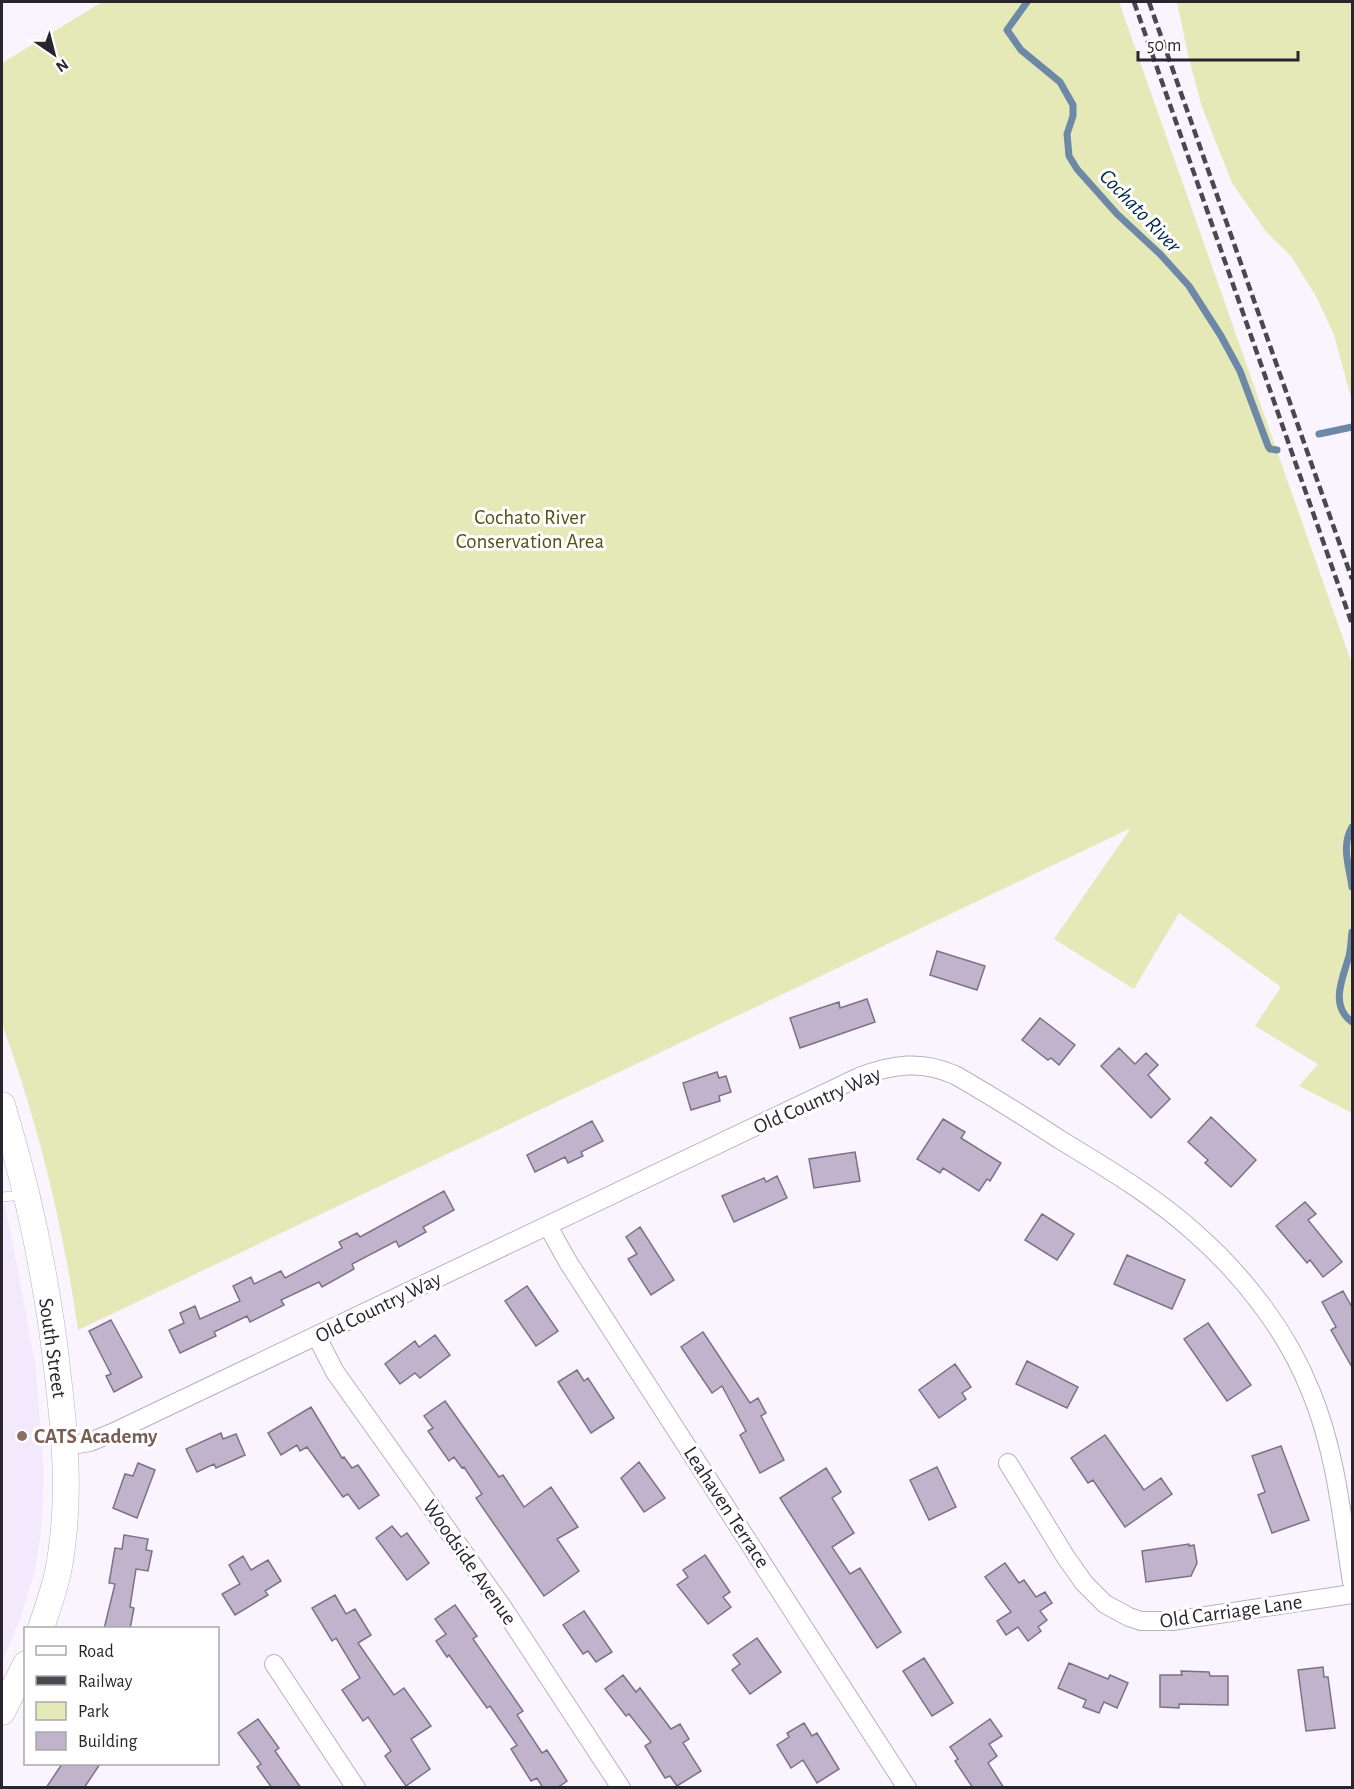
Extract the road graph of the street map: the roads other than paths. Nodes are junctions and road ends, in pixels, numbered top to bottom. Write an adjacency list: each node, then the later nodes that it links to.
1 (2, 1105): 2 (main road, South Street)
2 (14, 1196): 5 (main road, South Street)
3 (548, 1226): 4 (street, Old Country Way); 7 (street, Old Country Way); 15 (street, Leahaven Terrace)
4 (317, 1337): 5 (street, Old Country Way); 14 (street, Woodside Avenue)
5 (65, 1446): 9 (main road, South Street)
6 (1008, 1463): 8 (street, Old Carriage Lane)
7 (1353, 1582)
8 (1353, 1594)
9 (41, 1627)
10 (274, 1664): 13 (street)
11 (24, 1668): 12 (main road)
12 (2, 1712)
13 (356, 1788)
14 (621, 1788)
15 (908, 1788)

